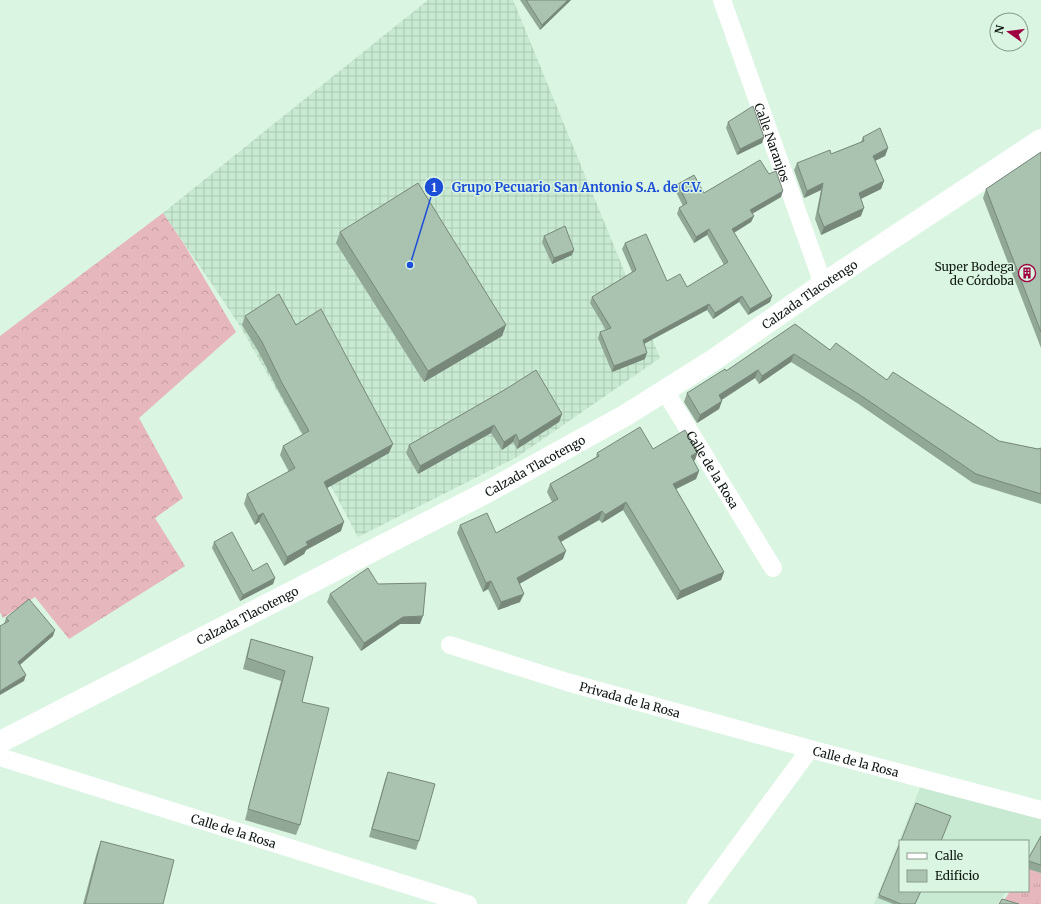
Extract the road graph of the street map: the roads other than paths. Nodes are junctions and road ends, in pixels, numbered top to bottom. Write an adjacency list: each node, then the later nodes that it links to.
1 (722, 0): 3 (street, Calle Naranjos)
2 (1041, 140): 3 (street, Calzada Tlacotengo)
3 (823, 284): 4 (street, Calzada Tlacotengo)
4 (665, 391): 5 (street, Calle de la Rosa); 7 (street, Calzada Tlacotengo)
5 (773, 568)
6 (450, 645): 8 (street, Privada de la Rosa)
7 (0, 742)
8 (810, 749): 10 (street, Calle de la Rosa); 12 (street, Calle de la Rosa)
9 (0, 758): 11 (street, Calle de la Rosa)
10 (1041, 810)
11 (468, 904)
12 (696, 904)

